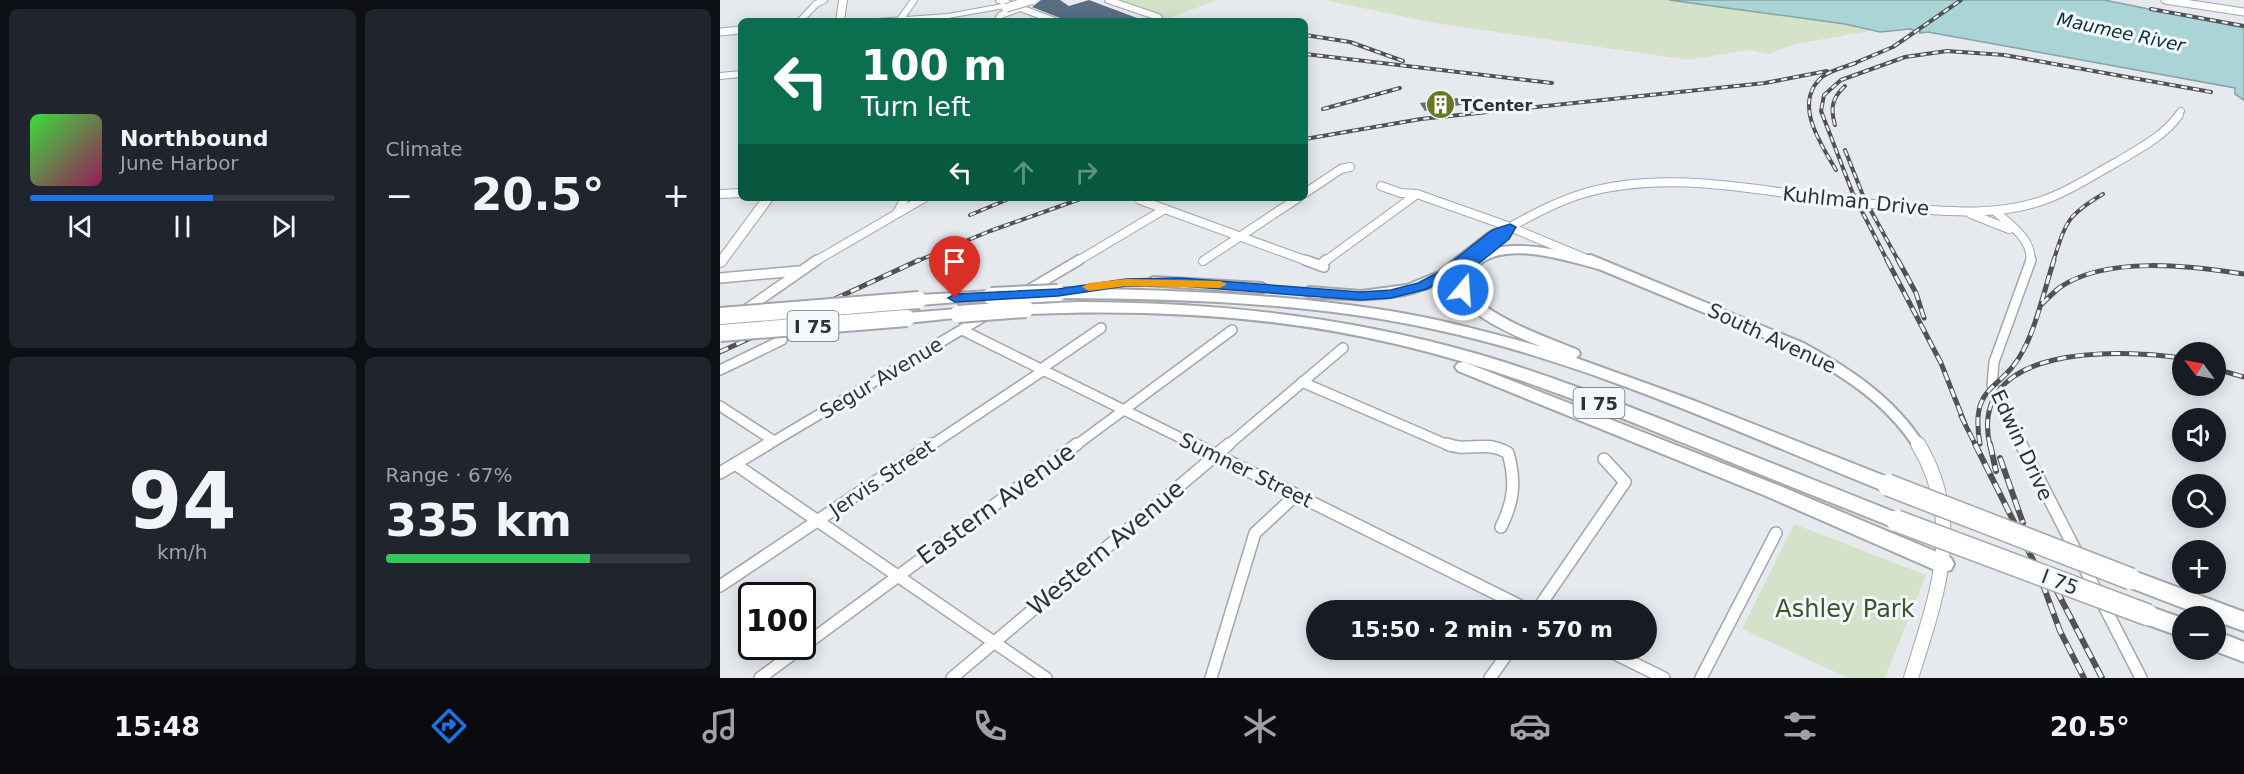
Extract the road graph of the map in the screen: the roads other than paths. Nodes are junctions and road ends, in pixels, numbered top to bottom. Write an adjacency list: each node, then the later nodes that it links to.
1 (824, 0): 10 (street)
2 (843, 0): 11 (main road)
3 (914, 0): 12 (street)
4 (1032, 0): 8 (main road, bridge)
5 (1108, 0): 17 (street)
6 (2165, 0): 9 (street)
7 (1022, 4): 8 (main road, bridge); 15 (street); 16 (street)
8 (1002, 5): 13 (main road); 14 (main road)
9 (2244, 12)
10 (803, 18)
11 (840, 18)
12 (900, 18)
13 (923, 18)
14 (964, 18)
15 (1000, 18)
16 (1049, 18)
17 (1158, 18)
18 (738, 30): 19 (street)
19 (720, 32)
20 (738, 75): 21 (street)
21 (720, 76)
22 (2181, 111): 36 (street, Kuhlman Drive)
23 (1350, 167): 25 (street)
24 (1381, 186): 27 (street, South Avenue)
25 (1308, 191)
26 (738, 193): 28 (street)
27 (1413, 193): 38 (street, South Avenue); 39 (street)
28 (720, 195)
29 (766, 201): 43 (main road)
30 (903, 201): 37 (street)
31 (919, 201): 37 (street)
32 (1143, 201): 34 (street)
33 (1294, 201): 39 (street)
34 (1165, 209): 39 (street); 51 (street, Segur Avenue)
35 (1951, 211): 36 (street, Kuhlman Drive); 38 (street, Kuhlman Drive, bridge); 40 (street)
36 (1995, 211): 40 (street, Edwin Drive)
37 (897, 213): 45 (street)
38 (1510, 227): 41 (highway); 44 (street, South Avenue); 47 (highway)
39 (1241, 236): 42 (street)
40 (2021, 237): 94 (street, Edwin Drive)
41 (1482, 255): 44 (highway); 61 (highway)
42 (1203, 261)
43 (720, 263)
44 (1606, 267): 74 (street, South Avenue)
45 (800, 270): 46 (street); 52 (street)
46 (720, 278)
47 (1058, 292): 48 (highway, I 75, bridge); 61 (highway, I 75)
48 (720, 315)
49 (905, 318): 51 (highway, I 75); 55 (highway, I 75, bridge); 56 (highway, bridge)
50 (1290, 319): 51 (highway, I 75 / I 75, bridge); 74 (highway); 80 (highway, I 75 / I 75, bridge)
51 (960, 322): 60 (street, Sumner Street); 65 (street, Segur Avenue)
52 (720, 328)
53 (1101, 328): 60 (street, Jervis Street)
54 (1232, 330): 64 (street, Eastern Avenue)
55 (720, 333)
56 (720, 340)
57 (782, 340): 59 (street)
58 (1343, 348): 62 (street, Western Avenue)
59 (720, 370)
60 (1042, 370): 64 (street, Sumner Street); 71 (street, Jervis Street)
61 (1614, 378): 79 (highway, I 75, bridge)
62 (1302, 382): 66 (street, Western Avenue); 72 (street)
63 (720, 406): 65 (street)
64 (1124, 410): 66 (street, Sumner Street); 75 (street, Eastern Avenue)
65 (774, 441): 68 (street, Segur Avenue)
66 (1215, 455): 70 (street, Sumner Street); 81 (street, Western Avenue)
67 (1604, 459): 78 (street)
68 (735, 464): 69 (street, Segur Avenue); 71 (street)
69 (720, 473)
70 (1296, 495): 77 (street, Sumner Street); 89 (street)
71 (819, 521): 75 (street); 76 (street, Jervis Street)
72 (1501, 527)
73 (1776, 533): 92 (street)
74 (1943, 564): 93 (street, South Avenue)
75 (898, 576): 81 (street); 86 (street, Eastern Avenue)
76 (720, 586)
77 (1509, 600)
78 (1544, 600)
79 (2244, 622)
80 (2172, 624)
81 (994, 642): 87 (street, Western Avenue); 88 (street)
82 (2226, 645): 83 (highway)
83 (2244, 652)
84 (1503, 660): 90 (street)
85 (1627, 660): 91 (street)
86 (760, 678)
87 (952, 678)
88 (1046, 678)
89 (1210, 678)
90 (1490, 678)
91 (1664, 678)
92 (1701, 678)
93 (1911, 678)
94 (2141, 678)

